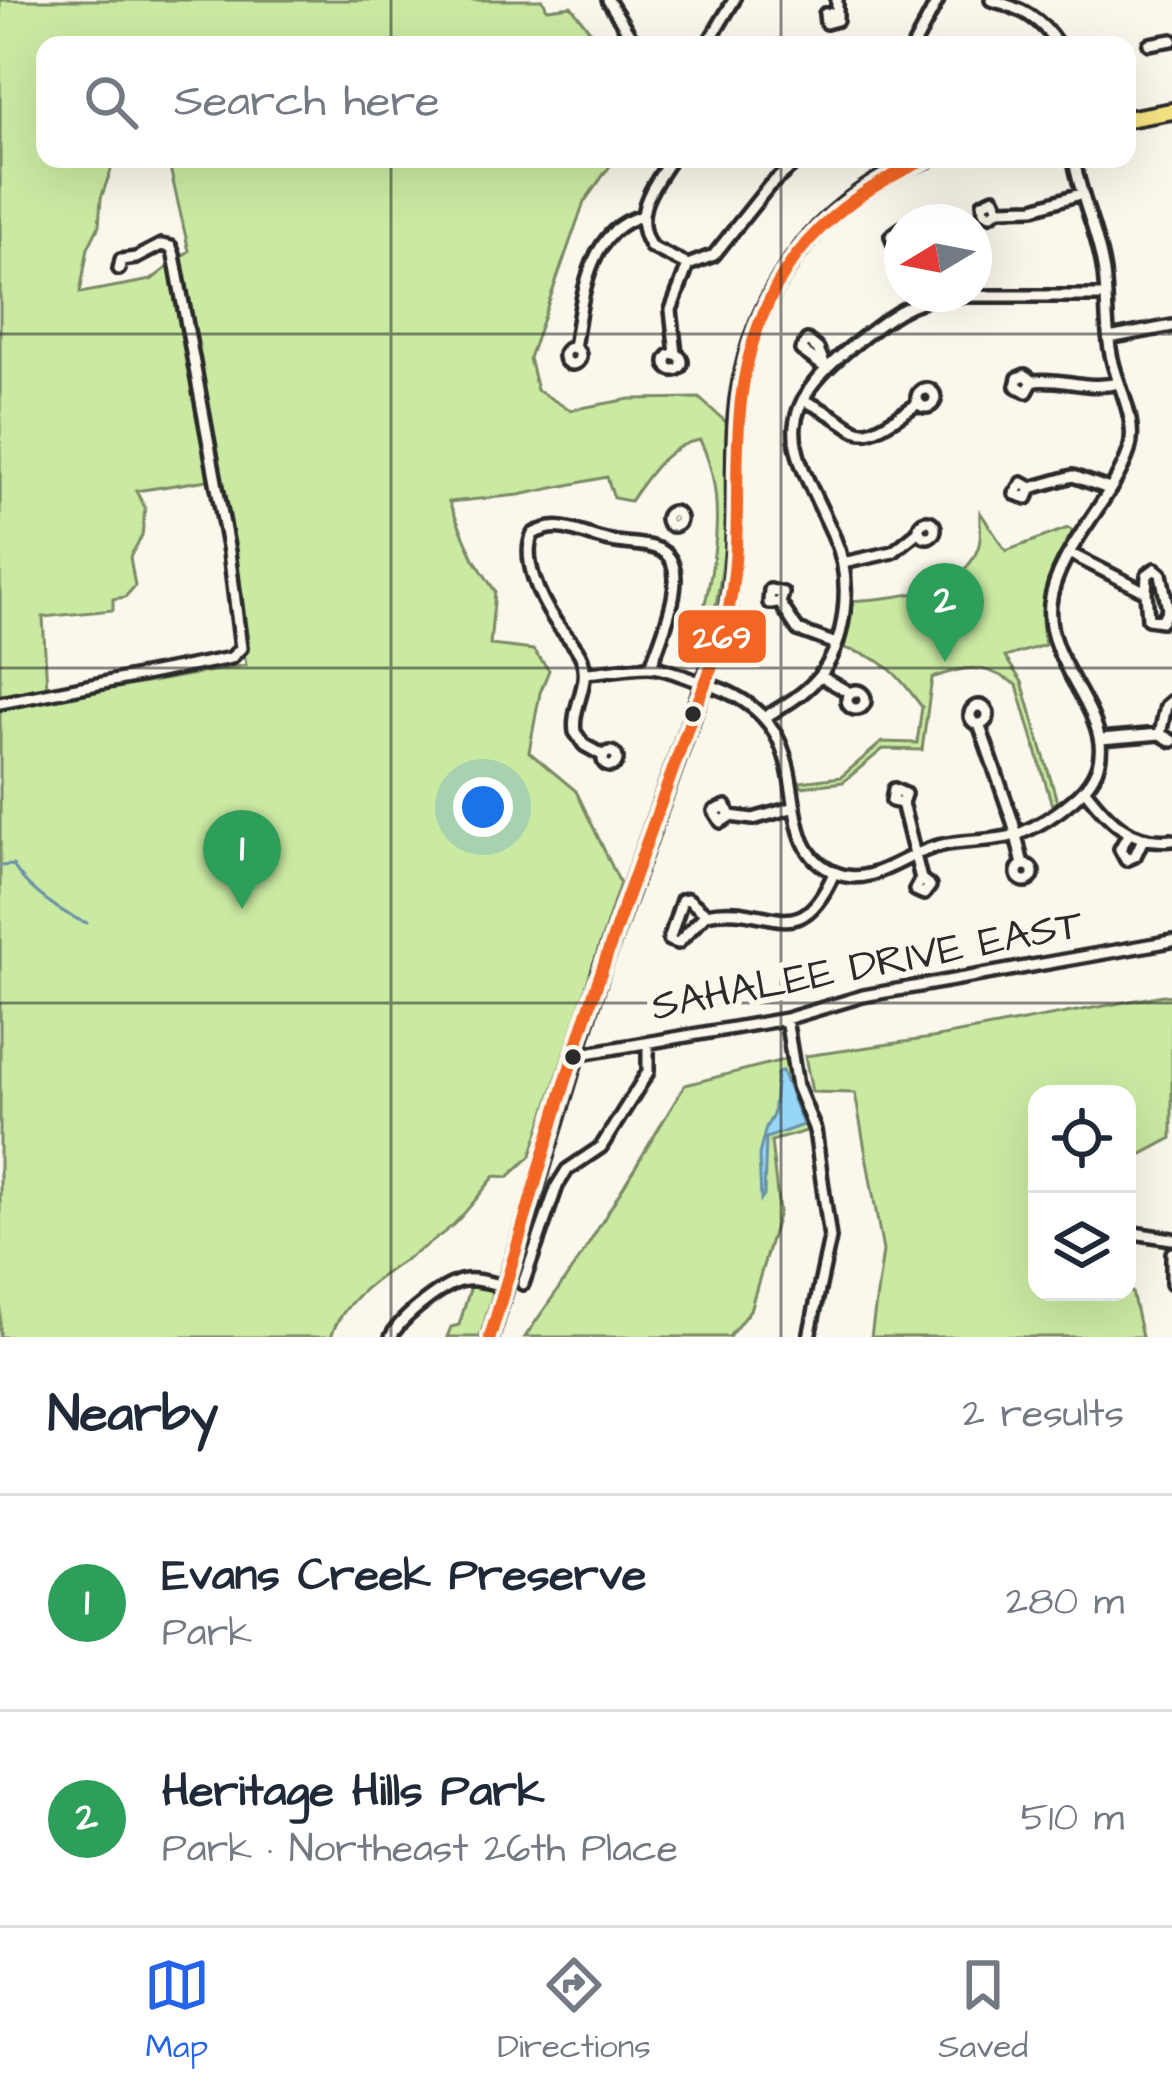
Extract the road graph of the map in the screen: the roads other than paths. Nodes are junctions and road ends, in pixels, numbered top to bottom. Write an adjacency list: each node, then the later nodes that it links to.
1 (608, 0): 8 (street)
2 (837, 0): 7 (street)
3 (938, 0): 10 (street)
4 (991, 0): 6 (street)
5 (731, 1): 9 (street)
6 (1017, 3): 11 (street)
7 (835, 13)
8 (631, 36)
9 (712, 36)
10 (919, 36)
11 (1050, 36)
12 (1172, 40): 13 (street)
13 (1149, 44)
14 (1172, 111): 15 (main road)
15 (1136, 117)
16 (665, 168): 22 (street)
17 (790, 168): 23 (street)
18 (909, 168): 49 (main road)
19 (1076, 168): 20 (street)
20 (1081, 194): 21 (street); 26 (street)
21 (999, 209)
22 (642, 216): 23 (street); 30 (street)
23 (688, 265): 31 (street)
24 (119, 269): 52 (street)
25 (992, 295): 26 (street)
26 (1106, 296): 29 (street)
27 (897, 312): 34 (street)
28 (1172, 326): 29 (street)
29 (1108, 338): 33 (street)
30 (574, 348)
31 (676, 354)
32 (1033, 381): 33 (street)
33 (1119, 382): 37 (street)
34 (803, 400): 35 (street); 42 (street)
35 (919, 403)
36 (1031, 488): 37 (street)
37 (1109, 489): 41 (street)
38 (671, 526): 40 (street)
39 (919, 531): 42 (street)
40 (664, 552): 46 (street); 47 (street)
41 (1071, 554): 43 (street); 56 (street)
42 (843, 562): 45 (street)
43 (1146, 592): 43 (street)
44 (780, 604): 45 (street)
45 (836, 644): 48 (street)
46 (651, 666): 47 (street); 49 (street)
47 (585, 673): 58 (street)
48 (820, 676): 50 (street); 53 (street)
49 (705, 683): 53 (street); 75 (main road)
50 (850, 693)
51 (1172, 701): 55 (street)
52 (0, 703)
53 (765, 717): 61 (street)
54 (979, 724): 64 (street)
55 (1160, 734): 56 (street); 57 (street)
56 (1101, 739): 59 (street)
57 (1172, 741)
58 (604, 756)
59 (1085, 790): 63 (street); 64 (street)
60 (902, 803): 67 (street)
61 (795, 807): 62 (street); 69 (street)
62 (730, 816)
63 (1129, 833): 65 (street); 65 (street)
64 (1015, 836): 67 (street); 68 (street)
65 (1143, 839): 66 (street)
66 (1172, 840)
67 (915, 853): 69 (street); 70 (street)
68 (1023, 865)
69 (834, 873): 71 (street)
70 (920, 879)
71 (706, 914): 71 (street)
72 (1172, 941): 73 (street, SAHALEE DRIVE EAST)
73 (786, 1019): 74 (street, SAHALEE DRIVE EAST); 84 (street)
74 (647, 1043): 75 (street, SAHALEE DRIVE EAST); 79 (street)
75 (575, 1054): 81 (main road)
76 (1136, 1233): 77 (street)
77 (1172, 1239)
78 (1172, 1253): 80 (street)
79 (523, 1284)
80 (1172, 1284)
81 (505, 1286): 82 (street); 83 (main road)
82 (391, 1337)
83 (490, 1337)
84 (809, 1337)

